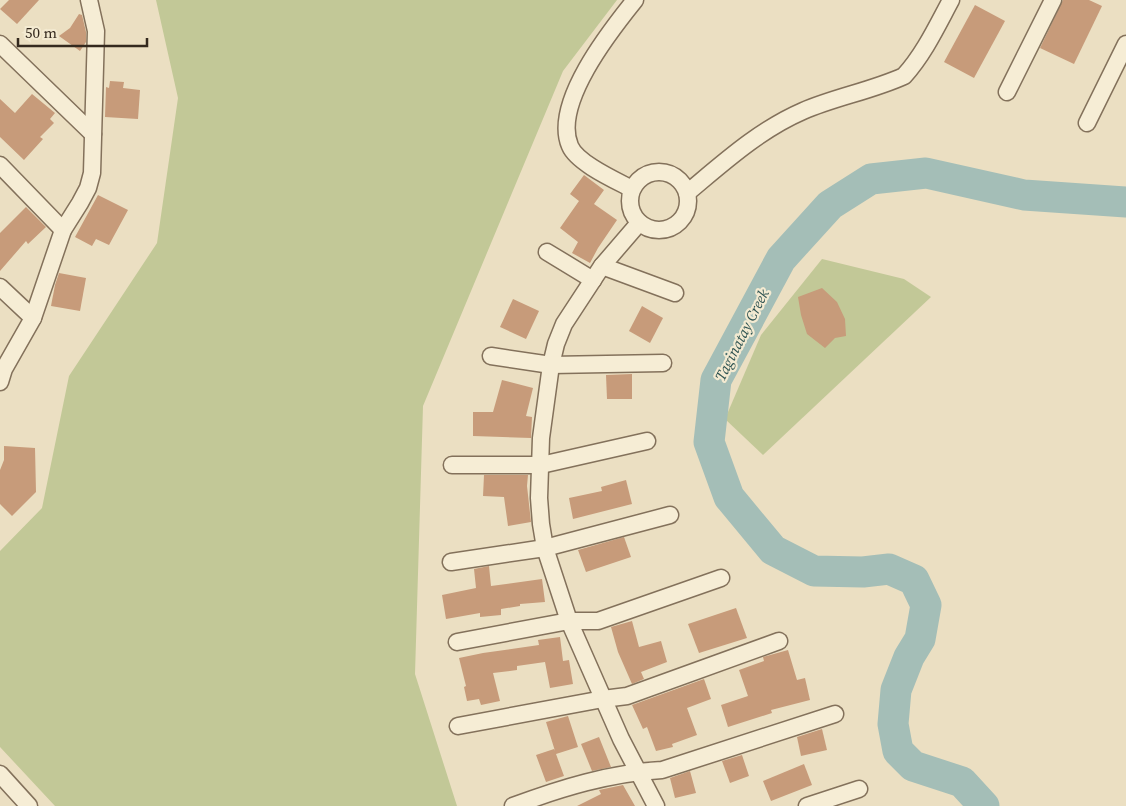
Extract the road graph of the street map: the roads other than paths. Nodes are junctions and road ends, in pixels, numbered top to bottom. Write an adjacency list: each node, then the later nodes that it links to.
1 (89, 0): 9 (street)
2 (635, 0): 11 (street)
3 (951, 0): 12 (street)
4 (1054, 0): 7 (street)
5 (0, 44): 9 (street)
6 (1126, 44): 8 (street)
7 (1007, 92)
8 (1087, 123)
9 (93, 134): 14 (street)
10 (0, 165): 14 (street)
11 (632, 189): 12 (street); 13 (street)
12 (687, 193): 13 (street)
13 (639, 223): 16 (street)
14 (63, 230): 20 (street)
15 (547, 252): 17 (street)
16 (602, 266): 17 (street); 19 (street)
17 (593, 280): 23 (street)
18 (0, 286): 20 (street)
19 (675, 293)
20 (32, 318): 24 (street)
21 (491, 356): 23 (street)
22 (663, 363): 23 (street)
23 (550, 364): 27 (street)
24 (0, 382)
25 (647, 441): 27 (street)
26 (452, 465): 27 (street)
27 (541, 465): 29 (street)
28 (670, 515): 29 (street)
29 (545, 548): 30 (street); 32 (street)
30 (451, 562)
31 (721, 578): 32 (street)
32 (569, 621): 34 (street); 35 (street)
33 (779, 641): 35 (street)
34 (457, 642)
35 (603, 699): 37 (street); 38 (street)
36 (834, 714): 38 (street)
37 (458, 726)
38 (638, 771): 42 (street); 43 (street)
39 (0, 774): 41 (street)
40 (859, 789): 44 (street)
41 (29, 806)
42 (512, 806)
43 (656, 806)
44 (807, 806)

